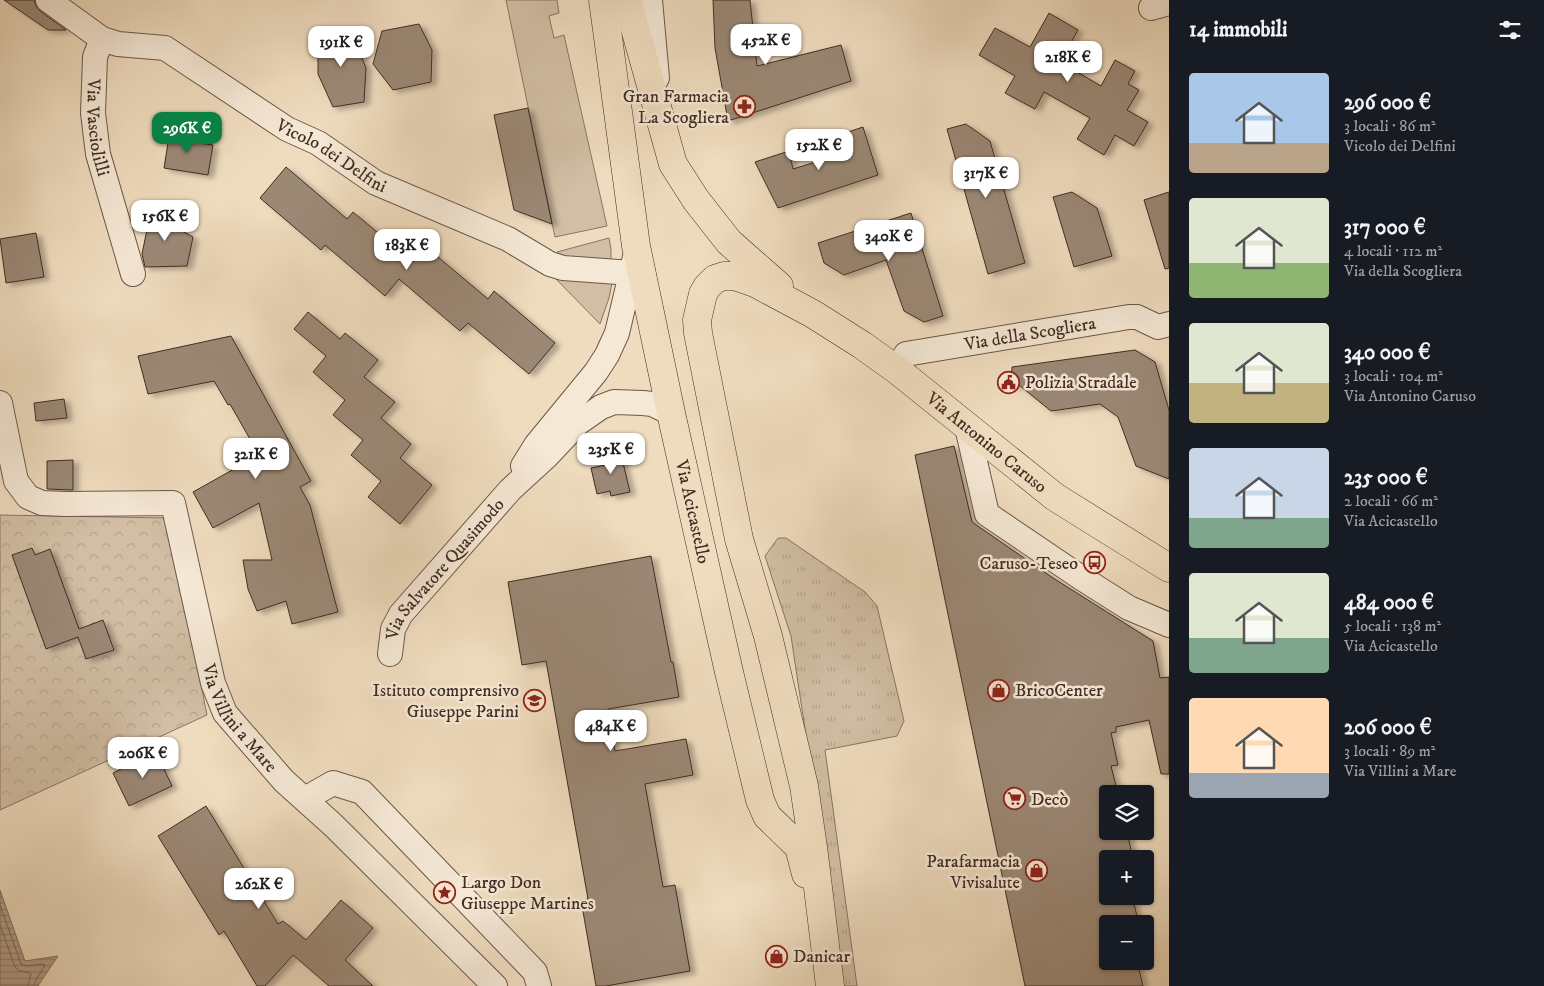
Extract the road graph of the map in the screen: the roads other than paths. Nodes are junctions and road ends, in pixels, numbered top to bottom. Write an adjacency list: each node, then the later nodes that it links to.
1 (48, 0): 5 (street, Vicolo dei Delfini)
2 (603, 0): 7 (main road, Via Acicastello)
3 (627, 0): 6 (main road)
4 (650, 0): 6 (street)
5 (102, 39): 8 (street, Vicolo dei Delfini); 9 (street, Via Vasciolilli)
6 (664, 135): 10 (main road)
7 (636, 246): 8 (street); 14 (main road, Via Acicastello)
8 (632, 273): 16 (street)
9 (133, 274)
10 (813, 314): 12 (main road, Via Antonino Caruso); 20 (main road, Via Acicastello)
11 (1169, 324): 12 (street, Via della Scogliera)
12 (897, 370): 15 (main road, Via Antonino Caruso)
13 (0, 403): 21 (street, Via Villini a Mare)
14 (671, 414): 16 (street); 22 (main road, Via Acicastello)
15 (967, 427): 17 (main road, Via Antonino Caruso); 18 (street)
16 (510, 490): 19 (street, Via Salvatore Quasimodo)
17 (1167, 569)
18 (1169, 625)
19 (390, 654)
20 (781, 694): 22 (main road); 23 (main road, Via Acicastello)
21 (305, 799): 24 (street, Via Villini a Mare); 25 (street)
22 (767, 816): 23 (main road, Via Acicastello)
23 (824, 945): 26 (main road, Via Acicastello)
24 (495, 986)
25 (539, 986)
26 (830, 986)

